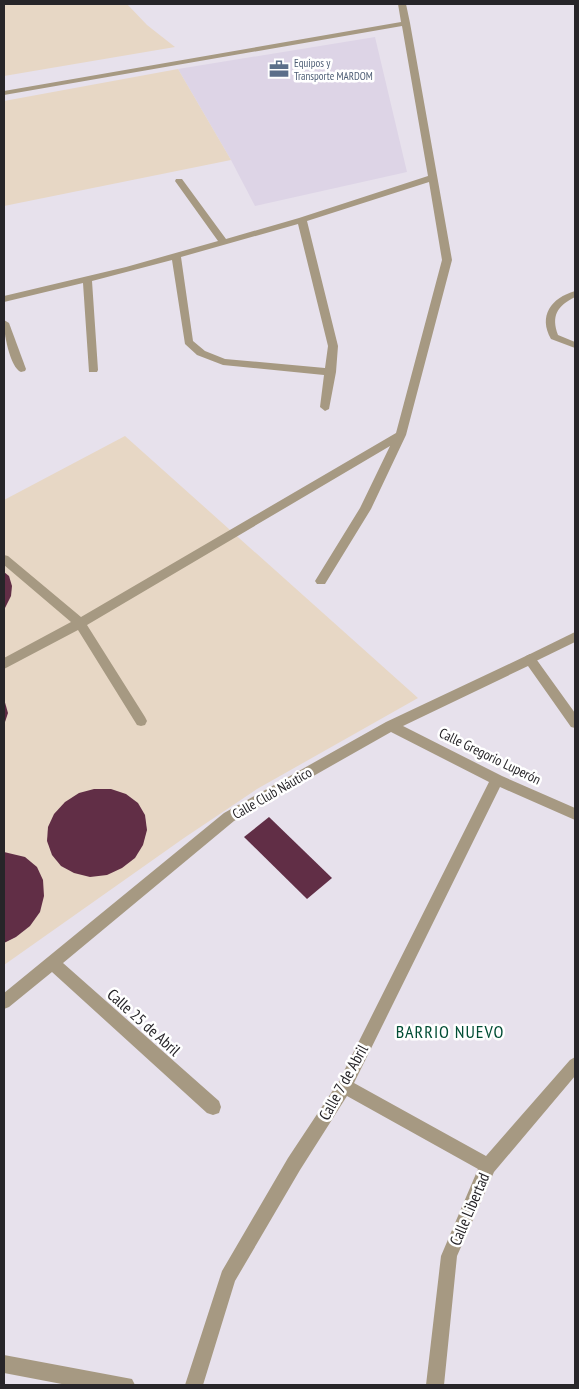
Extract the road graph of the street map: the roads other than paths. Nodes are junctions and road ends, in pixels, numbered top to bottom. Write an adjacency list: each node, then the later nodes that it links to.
1 (402, 4): 2 (street)
2 (406, 23): 3 (street); 4 (street)
3 (4, 93)
4 (432, 178): 6 (street); 18 (street)
5 (179, 181): 7 (street)
6 (302, 220): 7 (street); 16 (street)
7 (224, 242): 8 (street)
8 (176, 255): 9 (street); 16 (street)
9 (87, 279): 11 (street); 15 (street)
10 (575, 294): 13 (street)
11 (4, 299)
12 (4, 323): 14 (street)
13 (575, 345)
14 (21, 369)
15 (93, 370)
16 (331, 372): 17 (street)
17 (325, 407)
18 (401, 435): 20 (street); 21 (street)
19 (4, 559): 21 (street)
20 (321, 581)
21 (80, 623): 24 (street); 25 (street)
22 (575, 637): 23 (street, Calle Club Náutico)
23 (530, 659): 26 (street); 27 (street, Calle Club Náutico)
24 (4, 664)
25 (141, 721)
26 (575, 723)
27 (391, 726): 28 (street, Calle Gregorio Luperón); 30 (street, Calle Club Náutico)
28 (497, 780): 29 (street, Calle Gregorio Luperón); 33 (street, Calle 7 de Abril)
29 (575, 814)
30 (51, 962): 31 (street, Calle Club Náutico); 34 (street, Calle 25 de Abril)
31 (4, 1002)
32 (575, 1065): 35 (street, Calle Libertad)
33 (344, 1086): 35 (street); 38 (street, Calle 7 de Abril)
34 (213, 1107)
35 (488, 1166): 39 (street, Calle Libertad)
36 (4, 1364): 37 (street)
37 (126, 1385)
38 (194, 1385)
39 (435, 1385)

